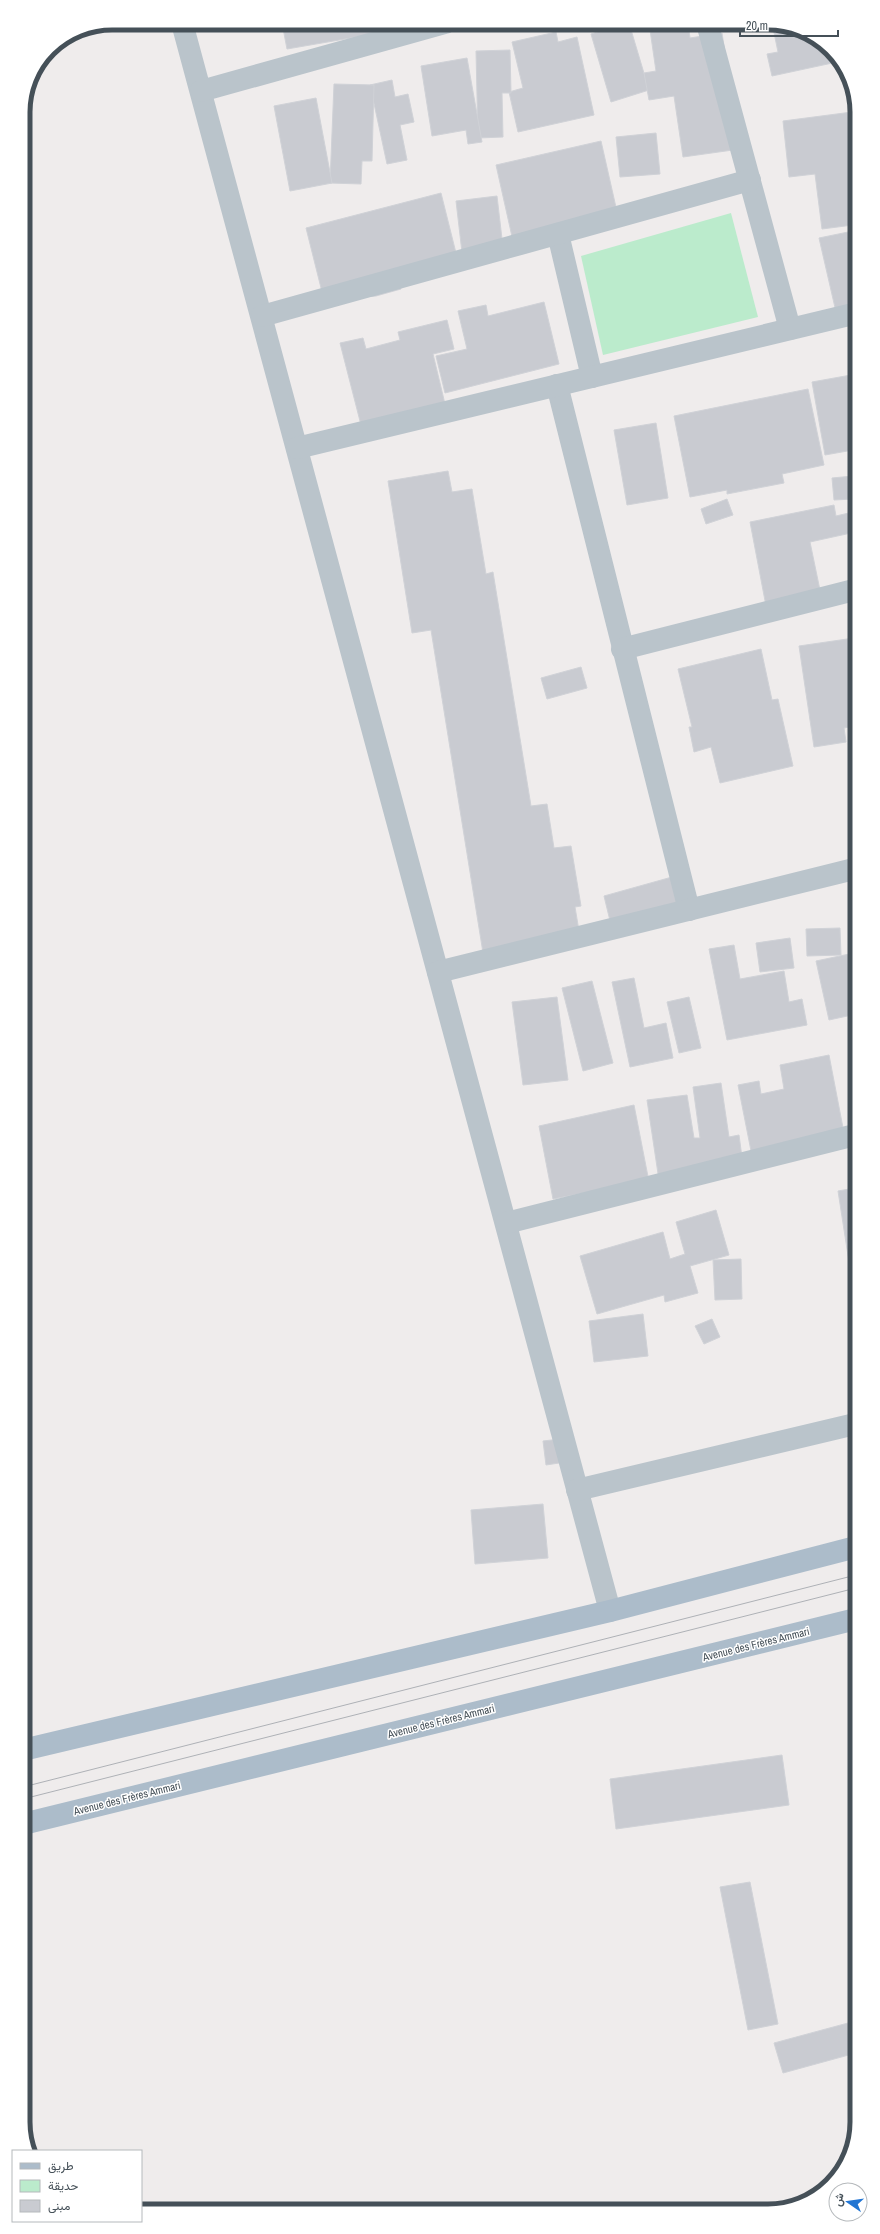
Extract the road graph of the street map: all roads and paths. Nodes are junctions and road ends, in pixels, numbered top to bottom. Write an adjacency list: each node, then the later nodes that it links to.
1 (184, 30): 4 (street)
2 (420, 30): 4 (street)
3 (710, 30): 5 (street)
4 (201, 91): 8 (street)
5 (750, 180): 6 (street); 9 (street)
6 (558, 234): 8 (street); 10 (street)
7 (850, 315): 9 (street)
8 (262, 316): 12 (street)
9 (790, 329): 10 (street)
10 (592, 377): 11 (street)
11 (557, 385): 12 (street); 14 (street)
12 (297, 448): 17 (street)
13 (850, 591): 14 (street)
14 (622, 649): 16 (street)
15 (850, 870): 16 (street)
16 (689, 910): 17 (street)
17 (438, 972): 19 (street)
18 (850, 1136): 19 (street)
19 (506, 1223): 21 (street)
20 (850, 1425): 21 (street)
21 (577, 1490): 23 (street)
22 (850, 1549): 23 (main road)
23 (610, 1611): 25 (main road)
24 (850, 1620): 26 (main road, Avenue des Frères Ammari)
25 (30, 1748)
26 (30, 1822)

